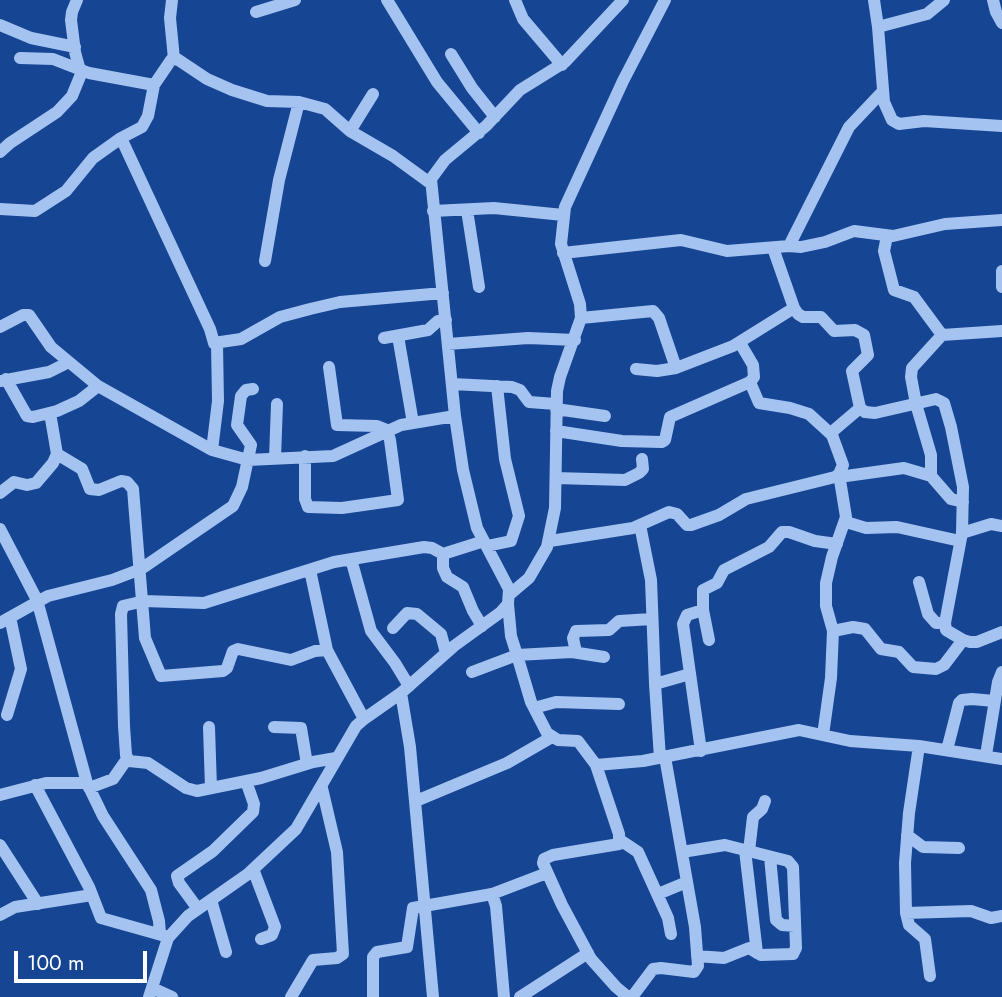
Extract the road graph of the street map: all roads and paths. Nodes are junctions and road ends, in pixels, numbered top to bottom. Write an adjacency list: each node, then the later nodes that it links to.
1 (77, 0): 15 (street)
2 (172, 0): 18 (street)
3 (295, 0): 11 (street)
4 (387, 0): 28 (street)
5 (515, 0): 19 (street)
6 (623, 0): 19 (street)
7 (665, 0): 35 (street)
8 (874, 0): 14 (street)
9 (944, 0): 14 (street)
10 (993, 0): 12 (street)
11 (256, 12)
12 (1002, 23)
13 (0, 25): 15 (street)
14 (878, 27): 22 (street)
15 (75, 47): 20 (street)
16 (450, 54): 25 (street)
17 (20, 58): 20 (street)
18 (174, 59): 21 (street); 24 (street)
19 (562, 65): 25 (street)
20 (81, 69): 21 (street); 30 (street)
21 (154, 85): 29 (street)
22 (883, 91): 26 (street); 38 (street)
23 (373, 94): 27 (street)
24 (299, 102): 27 (street); 41 (street)
25 (495, 117): 28 (street)
26 (1002, 126)
27 (350, 131): 31 (street)
28 (479, 133): 31 (street)
29 (121, 138): 32 (street); 56 (street)
30 (1, 146)
31 (430, 183): 34 (street)
32 (0, 209)
33 (467, 210): 34 (street); 35 (street); 44 (street)
34 (433, 211): 45 (street)
35 (564, 215): 40 (street)
36 (1002, 220): 37 (street)
37 (887, 236): 38 (street); 51 (street)
38 (789, 246): 39 (street)
39 (773, 248): 40 (street); 46 (street)
40 (563, 253): 47 (street)
41 (265, 261)
42 (1002, 271): 43 (street)
43 (1002, 286)
44 (479, 287)
45 (443, 293): 48 (street); 56 (street)
46 (794, 308): 55 (street); 71 (street)
47 (581, 318): 54 (street); 60 (street)
48 (446, 320): 52 (street); 57 (street)
49 (0, 327): 58 (street)
50 (1002, 331): 51 (street)
51 (942, 335): 69 (street)
52 (398, 336): 53 (street); 75 (street)
53 (384, 338)
54 (575, 340): 57 (street); 70 (street)
55 (740, 343): 60 (street); 63 (street)
56 (217, 344): 79 (street)
57 (448, 344): 64 (street)
58 (69, 362): 62 (street); 65 (street)
59 (330, 367): 76 (street)
60 (676, 368): 61 (street)
61 (636, 369)
62 (3, 380): 72 (street)
63 (750, 382): 77 (street); 78 (street)
64 (452, 383): 66 (street); 73 (street)
65 (98, 386): 72 (street); 79 (street)
66 (497, 386): 70 (street); 96 (street)
67 (253, 389): 84 (street)
68 (277, 404): 82 (street)
69 (916, 404): 71 (street); 86 (street); 89 (street)
70 (556, 407): 74 (street); 77 (street)
71 (860, 408): 78 (street)
72 (50, 413): 80 (street)
73 (455, 416): 75 (street); 96 (street)
74 (605, 416)
75 (413, 423): 76 (street)
76 (387, 430): 81 (street); 81 (street)
77 (556, 431): 87 (street)
78 (832, 435): 85 (street)
79 (212, 450): 84 (street)
80 (57, 454): 88 (street); 100 (street)
81 (305, 456): 82 (street)
82 (275, 458): 84 (street)
83 (642, 459): 87 (street)
84 (248, 460): 100 (street)
85 (839, 476): 86 (street); 90 (street); 92 (street)
86 (931, 476): 89 (street)
87 (556, 478): 95 (street)
88 (0, 494)
89 (963, 502): 94 (street)
90 (846, 522): 94 (street); 97 (street)
91 (1000, 522): 94 (street)
92 (640, 525): 95 (street); 108 (street)
93 (0, 529): 103 (street)
94 (961, 537): 109 (street)
95 (550, 541): 104 (street)
96 (486, 544): 98 (street); 104 (street)
97 (837, 544): 106 (street); 112 (street)
98 (443, 554): 99 (street); 110 (street)
99 (351, 559): 101 (street); 125 (street)
100 (141, 569): 103 (street); 105 (street)
101 (310, 570): 105 (street); 116 (street)
102 (919, 582): 109 (street)
103 (37, 600): 107 (street); 147 (street)
104 (509, 600): 110 (street); 119 (street)
105 (144, 601): 116 (street); 141 (street)
106 (703, 610): 114 (street); 123 (street)
107 (5, 620): 129 (street)
108 (652, 620): 117 (street); 124 (street)
109 (945, 623): 115 (street)
110 (482, 626): 118 (street)
111 (393, 628): 118 (street)
112 (832, 631): 115 (street); 133 (street)
113 (1002, 632): 115 (street)
114 (709, 640)
115 (963, 640)
116 (327, 650): 130 (street)
117 (576, 652): 119 (street); 120 (street)
118 (446, 653): 125 (street)
119 (517, 655): 121 (street); 128 (street)
120 (604, 657)
121 (472, 672)
122 (1002, 672): 126 (street)
123 (690, 674): 124 (street); 137 (street)
124 (654, 684): 139 (street)
125 (405, 690): 130 (street); 152 (street)
126 (995, 701): 136 (street); 138 (street)
127 (619, 704): 128 (street)
128 (534, 708): 134 (street)
129 (7, 715)
130 (364, 719): 140 (street)
131 (208, 727): 148 (street)
132 (274, 727): 143 (street)
133 (822, 735): 135 (street); 137 (street)
134 (552, 737): 144 (street); 152 (street)
135 (919, 746): 136 (street); 153 (street)
136 (947, 750): 138 (street)
137 (701, 751): 139 (street)
138 (986, 755): 142 (street)
139 (663, 757): 144 (street); 158 (street)
140 (336, 758): 143 (street); 149 (street)
141 (127, 759): 147 (street); 148 (street)
142 (1002, 759)
143 (307, 764): 145 (street)
144 (596, 765): 154 (street)
145 (246, 781): 148 (street); 169 (street)
146 (36, 785): 147 (street); 150 (street); 165 (street)
147 (88, 786): 175 (street)
148 (211, 788)
149 (322, 788): 160 (street); 184 (street)
150 (0, 795)
151 (765, 801): 157 (street)
152 (416, 802): 168 (street)
153 (907, 835): 156 (street); 170 (street)
154 (620, 840): 161 (street); 164 (street)
155 (0, 845): 167 (street)
156 (959, 848)
157 (747, 851): 158 (street); 159 (street); 179 (street)
158 (682, 852): 162 (street)
159 (770, 856): 173 (street); 173 (street)
160 (253, 869): 166 (street); 176 (street)
161 (547, 873): 163 (street); 178 (street)
162 (687, 882): 164 (street); 180 (street)
163 (492, 894): 168 (street); 187 (street)
164 (658, 894): 174 (street)
165 (92, 895): 167 (street); 175 (street)
166 (211, 900): 169 (street); 177 (street)
167 (38, 904): 171 (street)
168 (426, 905): 185 (street); 186 (street)
169 (198, 909): 175 (street)
170 (906, 914): 172 (street); 181 (street)
171 (0, 915)
172 (1002, 916)
173 (795, 926): 179 (street)
174 (671, 934)
175 (164, 936): 182 (street)
176 (261, 939)
177 (226, 952)
178 (588, 953): 188 (street); 189 (street)
179 (757, 953): 180 (street)
180 (697, 956): 189 (street)
181 (930, 976)
182 (150, 993): 183 (street)
183 (172, 997)
184 (291, 997)
185 (373, 997)
186 (433, 997)
187 (505, 997)
188 (520, 997)
189 (630, 997)

